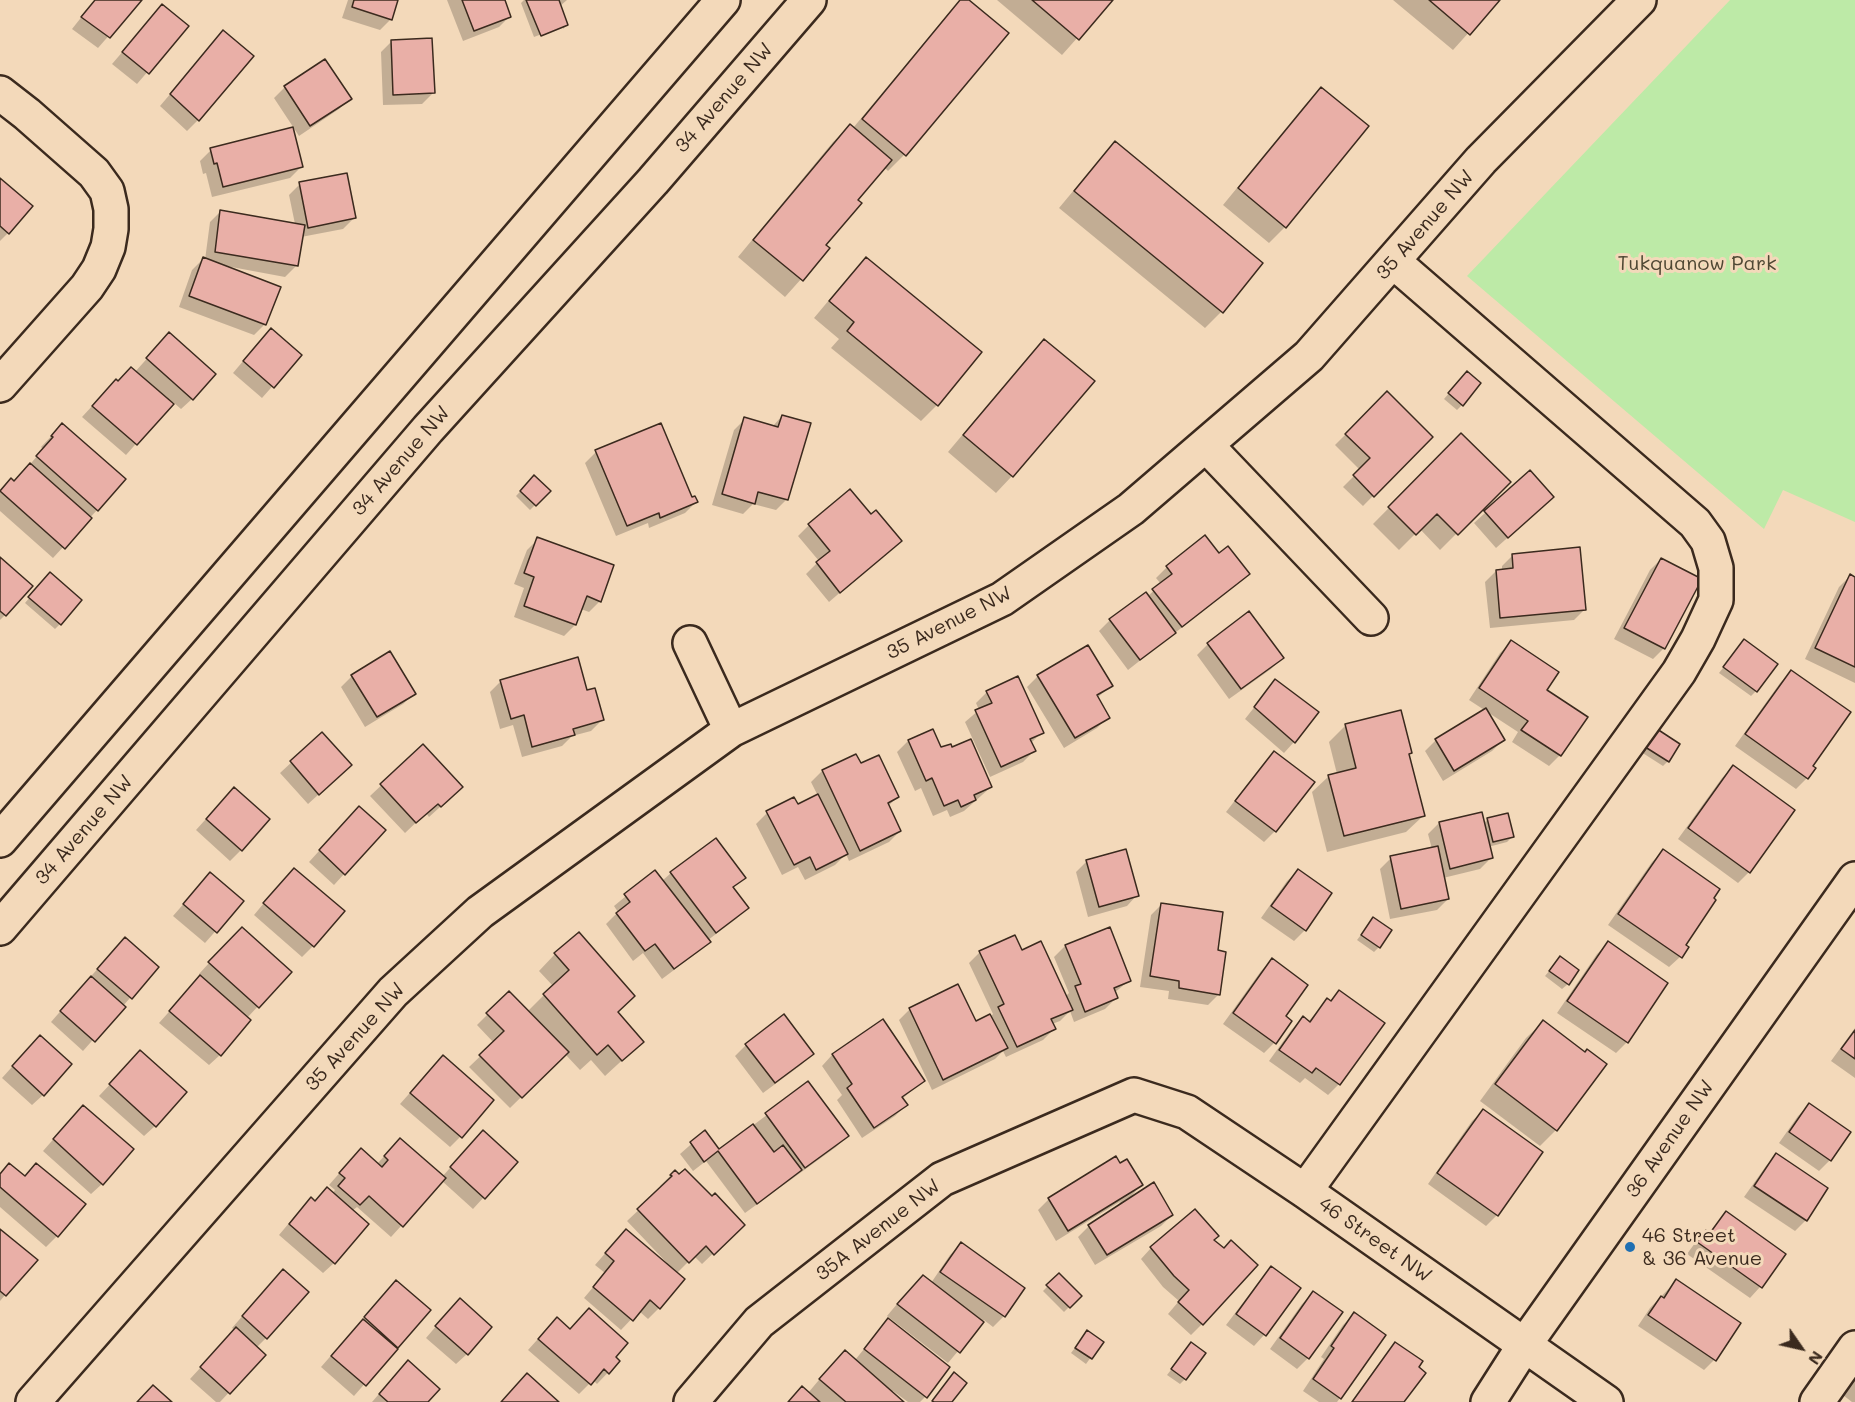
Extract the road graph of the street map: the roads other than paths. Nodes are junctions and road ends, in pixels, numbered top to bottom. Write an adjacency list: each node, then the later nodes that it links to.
1 (723, 0): 11 (street)
2 (809, 0): 13 (street, 34 Avenue NW)
3 (1639, 0): 5 (street, 35 Avenue NW)
4 (0, 93): 6 (street)
5 (1394, 262): 7 (street, 35 Avenue NW); 15 (street)
6 (0, 385)
7 (1206, 445): 8 (street); 10 (street, 35 Avenue NW)
8 (1371, 618)
9 (690, 643): 10 (street)
10 (731, 730): 18 (street, 35 Avenue NW)
11 (0, 840)
12 (1855, 879): 16 (street, 36 Avenue NW)
13 (0, 928)
14 (1134, 1095): 15 (street, 46 Street NW); 19 (street, 35A Avenue NW)
15 (1305, 1191): 16 (street, 46 Street NW)
16 (1525, 1344): 20 (street, 36 Avenue NW); 21 (street, 46 Street NW)
17 (1855, 1348): 22 (street)
18 (33, 1402)
19 (691, 1402)
20 (1488, 1402)
21 (1606, 1402)
22 (1817, 1402)

